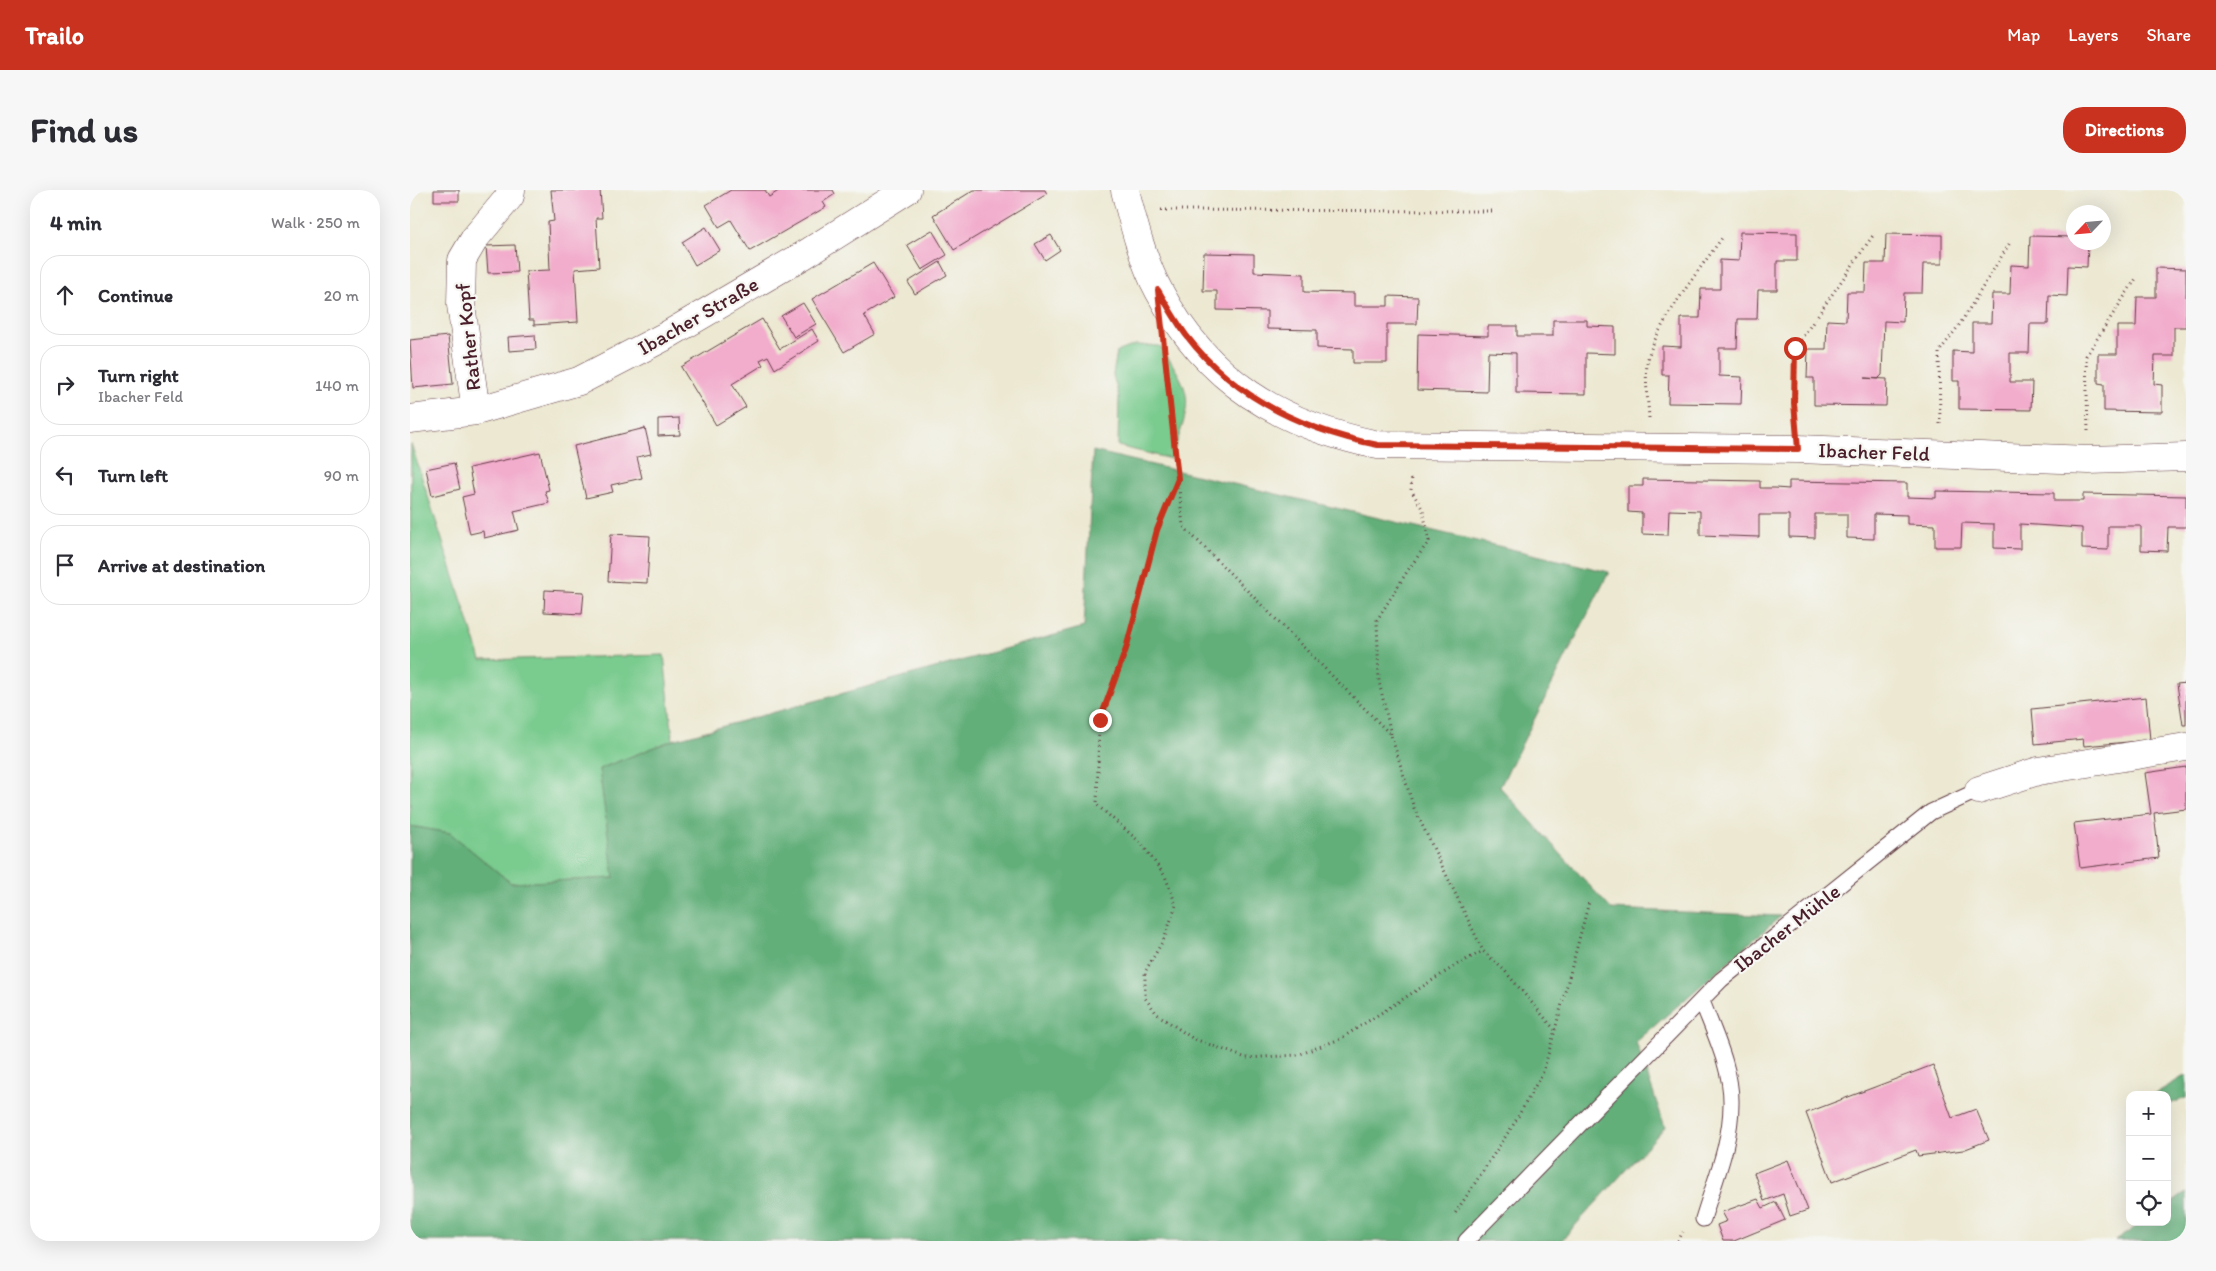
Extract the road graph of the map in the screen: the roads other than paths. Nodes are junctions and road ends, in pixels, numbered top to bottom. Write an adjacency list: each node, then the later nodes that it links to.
1 (511, 190): 4 (street, Rather Kopf)
2 (907, 190): 4 (street, Ibacher Straße)
3 (1127, 200): 6 (street, Ibacher Feld)
4 (476, 411): 5 (street, Ibacher Straße)
5 (410, 419)
6 (2186, 457)
7 (2186, 747): 8 (street, Ibacher Mühle)
8 (1979, 790): 9 (lane, Ibacher Mühle)
9 (1702, 1001): 10 (lane); 11 (lane, Ibacher Mühle)
10 (1703, 1220)
11 (1466, 1241)

